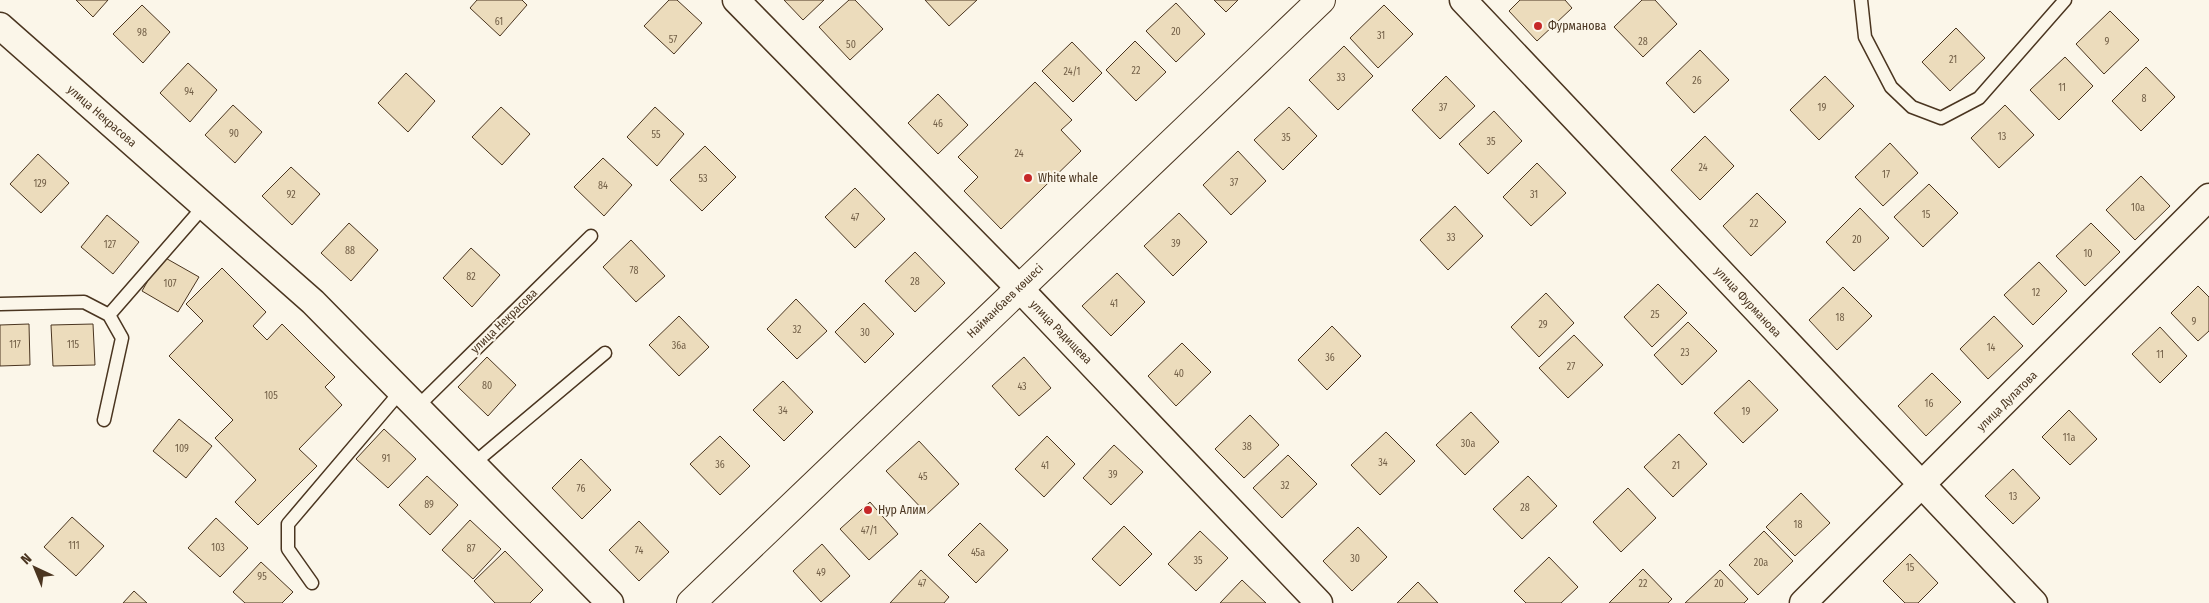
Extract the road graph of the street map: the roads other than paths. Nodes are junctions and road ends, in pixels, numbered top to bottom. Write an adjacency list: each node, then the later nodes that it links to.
1 (736, 0): 10 (street, улица Радищева)
2 (1321, 0): 10 (main road, Найманбаев көшесі)
3 (1463, 0): 17 (street, улица Фурманова)
4 (1860, 0): 5 (lane)
5 (2065, 0)
6 (0, 26): 8 (street, улица Некрасова)
7 (2209, 198): 17 (street, улица Дулатова)
8 (204, 206): 12 (lane); 14 (street, улица Некрасова)
9 (591, 236): 14 (lane, улица Некрасова)
10 (1019, 288): 20 (main road, Найманбаев көшесі); 21 (street, улица Радищева)
11 (0, 304): 12 (lane)
12 (109, 315): 15 (lane)
13 (605, 353): 16 (lane)
14 (409, 399): 16 (street, улица Некрасова); 18 (lane, улица Некрасова)
15 (104, 420)
16 (473, 464): 19 (street, улица Некрасова)
17 (1922, 486): 22 (street, улица Дулатова); 23 (street, улица Фурманова)
18 (312, 583)
19 (610, 603)
20 (691, 603)
21 (1319, 603)
22 (1803, 603)
23 (2034, 603)

